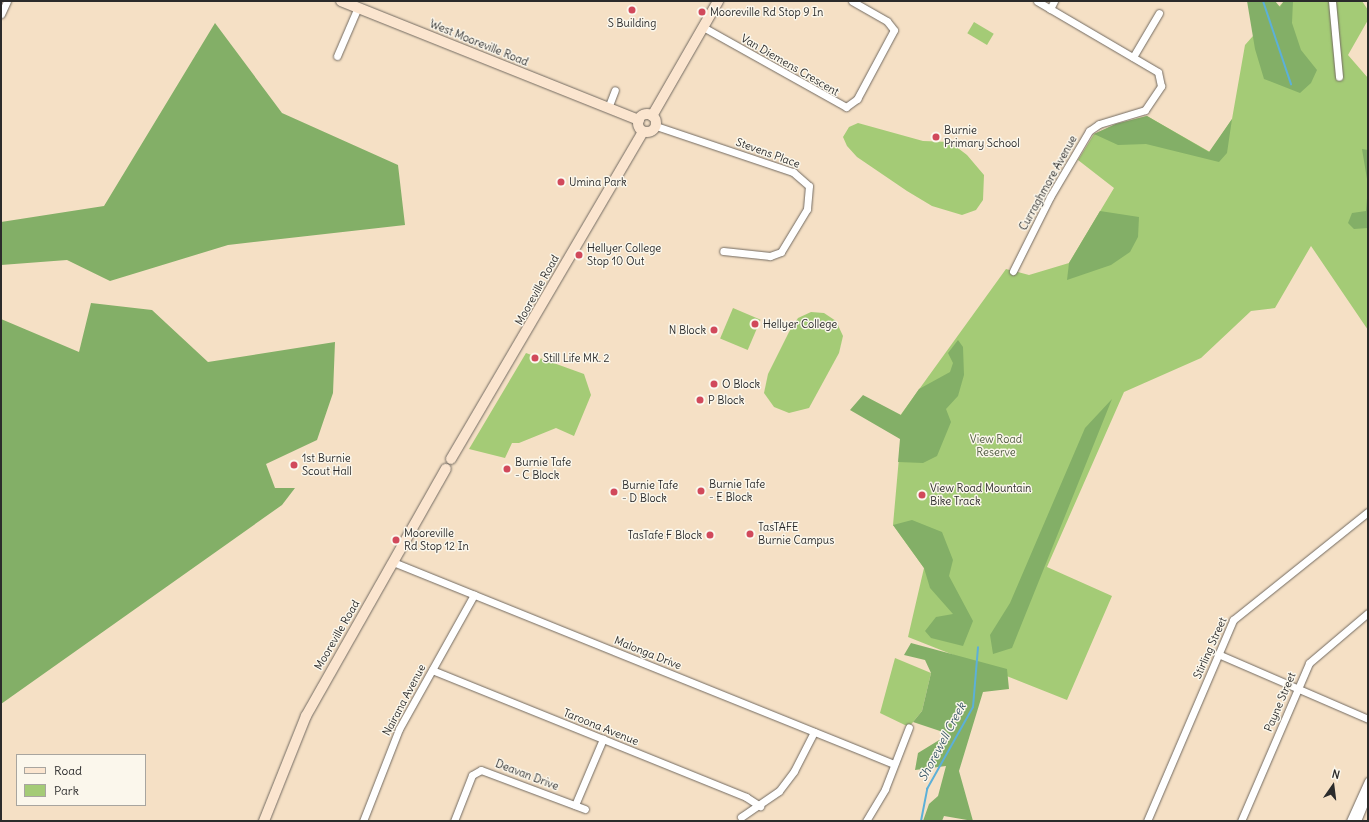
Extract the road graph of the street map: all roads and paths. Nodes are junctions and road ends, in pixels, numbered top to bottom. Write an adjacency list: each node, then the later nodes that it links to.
1 (6, 1): 11 (street)
2 (341, 1): 8 (main road, West Mooreville Road)
3 (718, 1): 12 (main road)
4 (852, 1): 12 (street, Van Diemens Crescent)
5 (1036, 1): 9 (street, Curraghmore Avenue)
6 (1054, 1): 9 (street)
7 (1332, 1): 15 (street)
8 (358, 7): 13 (street); 17 (main road, West Mooreville Road)
9 (1050, 9): 14 (street, Curraghmore Avenue)
10 (1158, 13): 14 (street)
11 (1, 14)
12 (703, 27): 18 (main road)
13 (337, 56)
14 (1133, 57): 23 (street, Curraghmore Avenue)
15 (1339, 77)
16 (616, 90): 17 (street)
17 (608, 108): 19 (main road, West Mooreville Road)
18 (652, 116): 19 (main road); 20 (main road)
19 (639, 120): 21 (main road)
20 (656, 126): 21 (main road); 22 (street, Stevens Place)
21 (643, 132): 25 (main road, Mooreville Road)
22 (723, 251)
23 (1013, 271)
24 (1368, 512): 28 (street, Stirling Street)
25 (393, 562): 26 (street, Malonga Drive); 42 (main road, Mooreville Road)
26 (474, 595): 29 (street, Nairana Avenue); 33 (street, Malonga Drive)
27 (1368, 613): 30 (street, Payne Street)
28 (1218, 654): 30 (street); 46 (street, Stirling Street)
29 (432, 670): 34 (street, Taroona Avenue); 43 (street, Nairana Avenue)
30 (1297, 689): 31 (street); 47 (street, Payne Street)
31 (1368, 719)
32 (909, 727): 35 (street)
33 (814, 732): 35 (street, Malonga Drive); 39 (street)
34 (603, 739): 38 (street); 39 (street, Taroona Avenue)
35 (894, 764): 45 (street)
36 (1368, 781): 48 (street)
37 (1368, 794): 49 (street)
38 (575, 805): 40 (street, Deavan Drive); 44 (street, Deavan Drive)
39 (760, 806): 41 (street)
40 (585, 809)
41 (741, 817)
42 (264, 821)
43 (363, 821)
44 (454, 821)
45 (866, 821)
46 (1147, 821)
47 (1241, 821)
48 (1350, 821)
49 (1357, 821)

